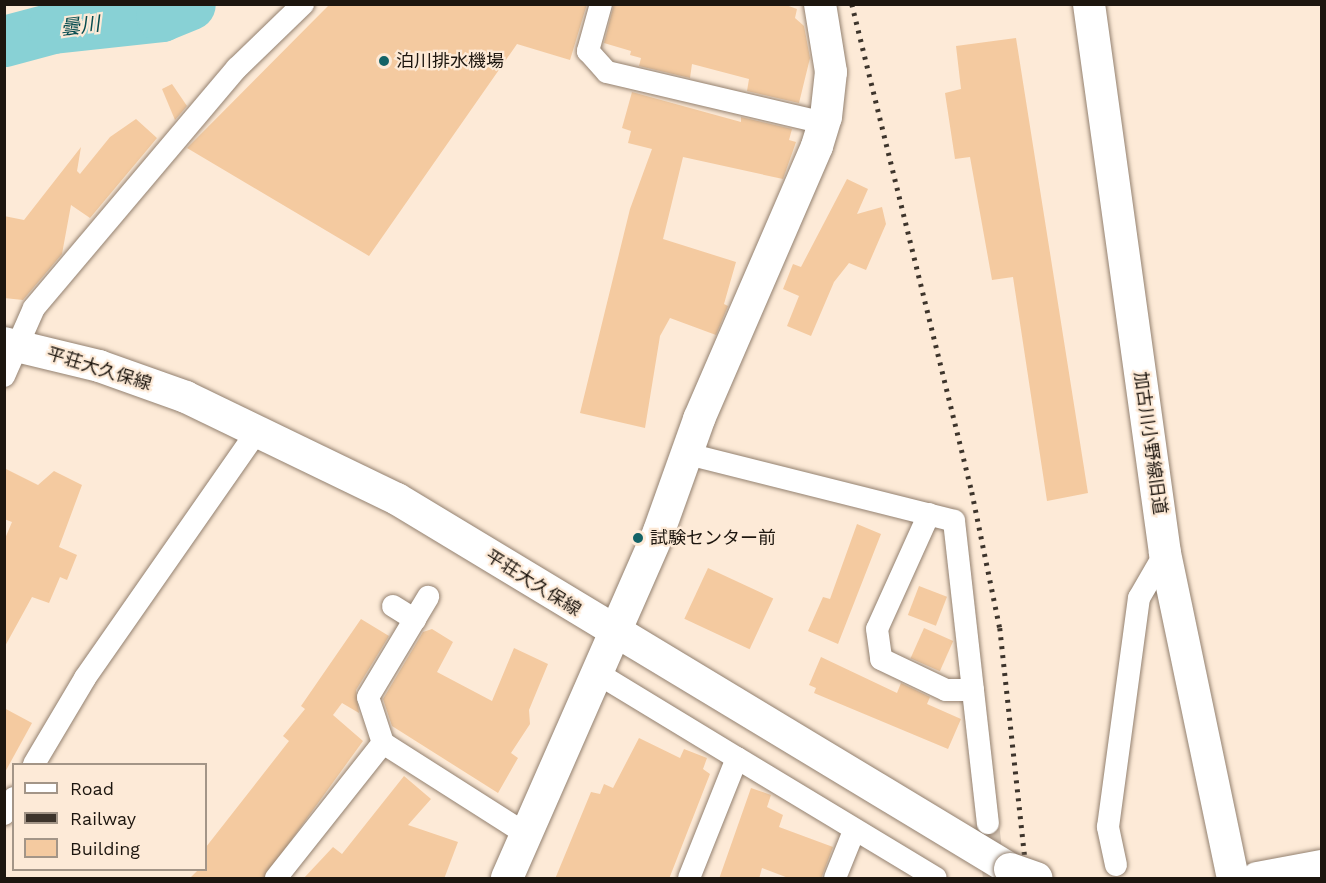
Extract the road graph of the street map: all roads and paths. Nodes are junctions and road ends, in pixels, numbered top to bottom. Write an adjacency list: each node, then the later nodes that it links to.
1 (303, 4): 6 (street)
2 (601, 4): 5 (street)
3 (820, 4): 5 (street)
4 (1089, 4): 11 (street, 加古川小野線旧道)
5 (824, 123): 9 (street)
6 (10, 344): 7 (street); 8 (street, 平荘大久保線)
7 (4, 376)
8 (258, 430): 15 (street, 平荘大久保線); 20 (street)
9 (688, 454): 10 (street); 15 (street)
10 (929, 514): 17 (street); 17 (street)
11 (1165, 553): 24 (street); 33 (street, 加古川小野線旧道)
12 (428, 597): 14 (street)
13 (393, 606): 14 (street)
14 (415, 620): 18 (street)
15 (614, 633): 16 (street); 26 (street, 平荘大久保線)
16 (597, 672): 19 (street); 23 (street)
17 (973, 690): 21 (street)
18 (383, 743): 23 (street); 28 (street)
19 (737, 758): 22 (street); 30 (street)
20 (34, 763)
21 (988, 823)
22 (854, 831): 31 (street); 32 (street)
23 (526, 834): 29 (street)
24 (1116, 865)
25 (1322, 866): 27 (street)
26 (1023, 874)
27 (1261, 878)
28 (276, 879)
29 (507, 879)
30 (690, 879)
31 (835, 879)
32 (936, 879)
33 (1233, 879)

